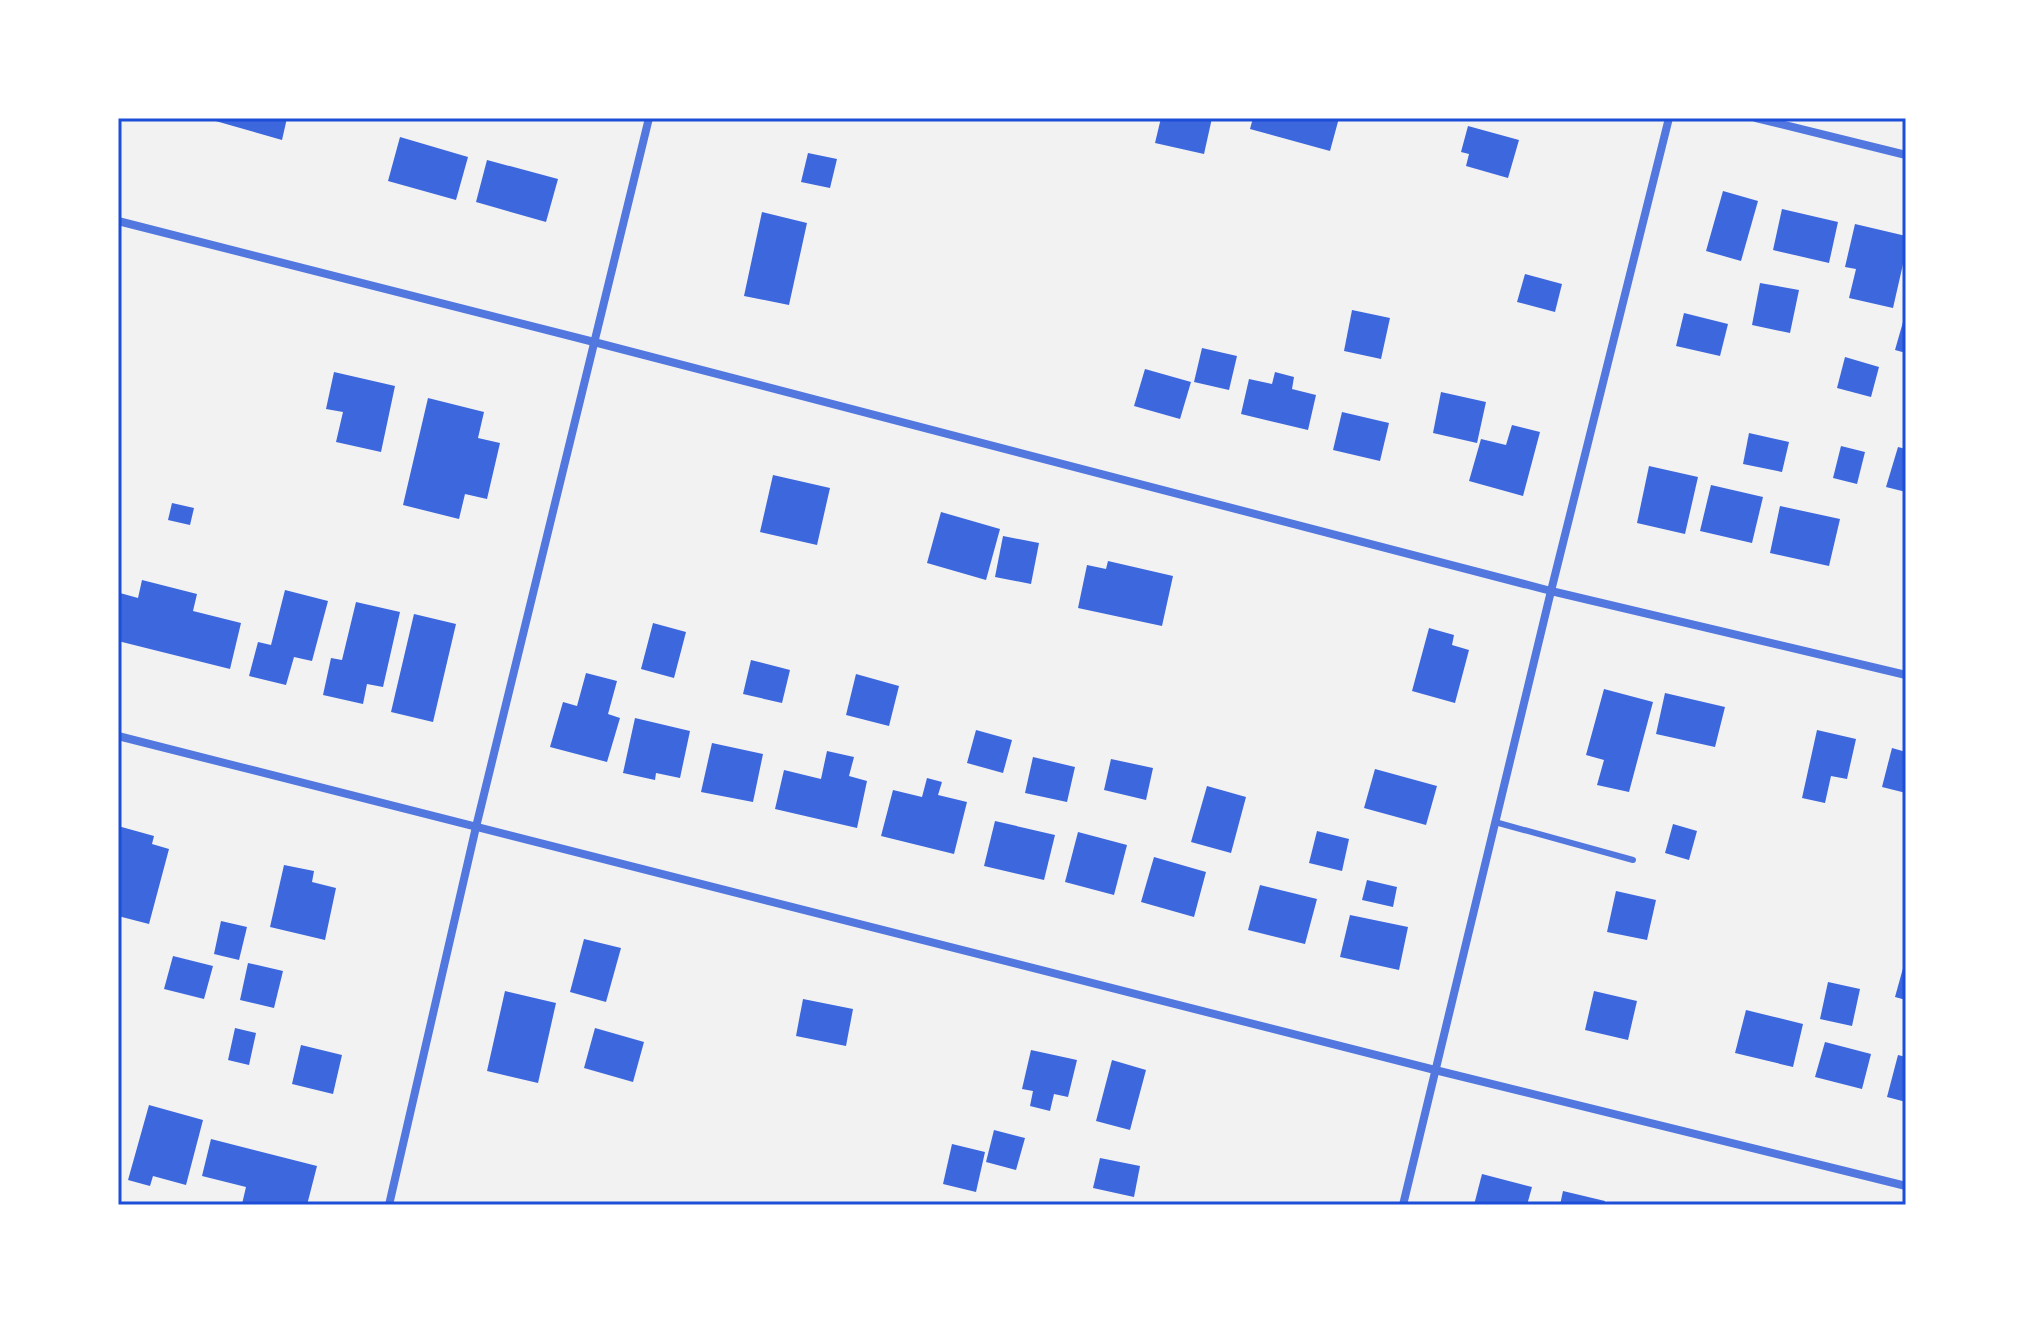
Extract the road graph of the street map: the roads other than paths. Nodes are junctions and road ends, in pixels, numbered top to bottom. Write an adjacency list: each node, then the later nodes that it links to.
1 (649, 118): 6 (street)
2 (1669, 118): 7 (street)
3 (1756, 118): 4 (street)
4 (1906, 155)
5 (118, 221): 6 (street)
6 (594, 342): 7 (street); 11 (street)
7 (1551, 591): 8 (street); 10 (street)
8 (1906, 675)
9 (118, 736): 11 (street)
10 (1495, 822): 12 (lane); 13 (street)
11 (476, 827): 13 (street); 15 (street)
12 (1633, 860)
13 (1435, 1070): 14 (street); 16 (street)
14 (1906, 1186)
15 (389, 1205)
16 (1403, 1205)

